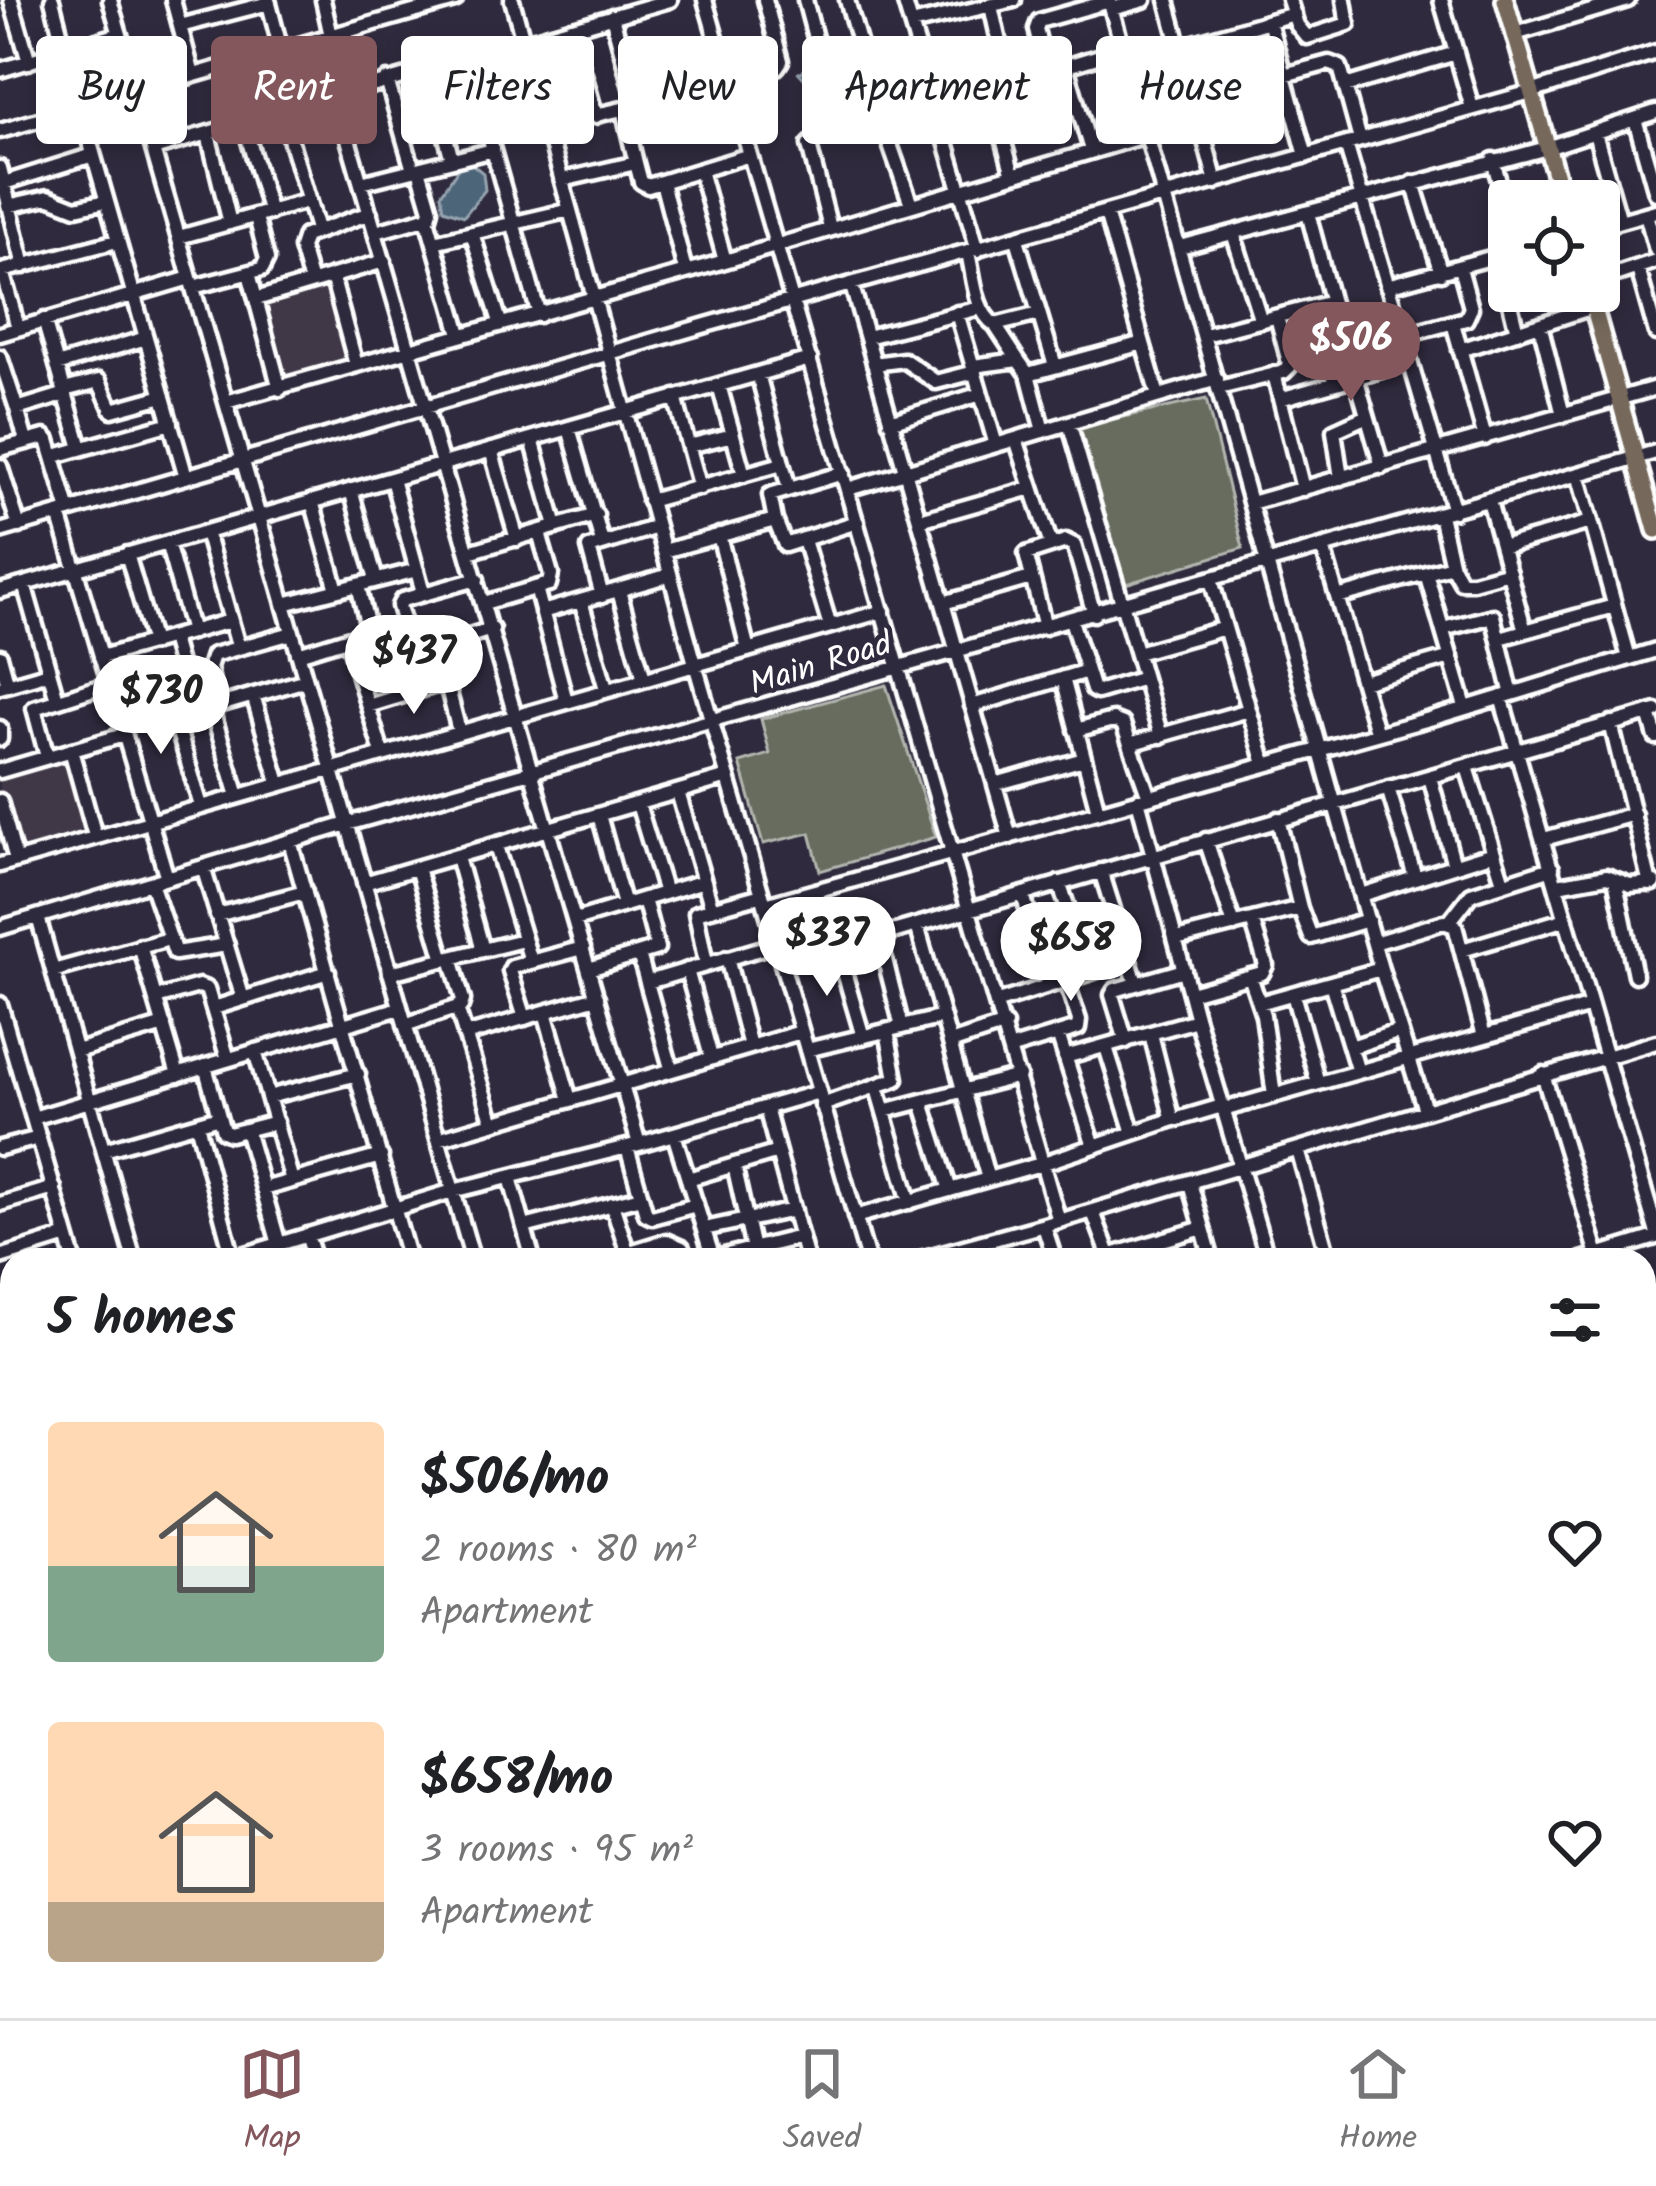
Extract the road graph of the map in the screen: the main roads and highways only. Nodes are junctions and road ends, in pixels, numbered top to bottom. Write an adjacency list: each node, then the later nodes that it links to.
1 (1505, 0): 2 (main road)
2 (1557, 180)
3 (1594, 312): 4 (main road)
4 (1654, 518)

